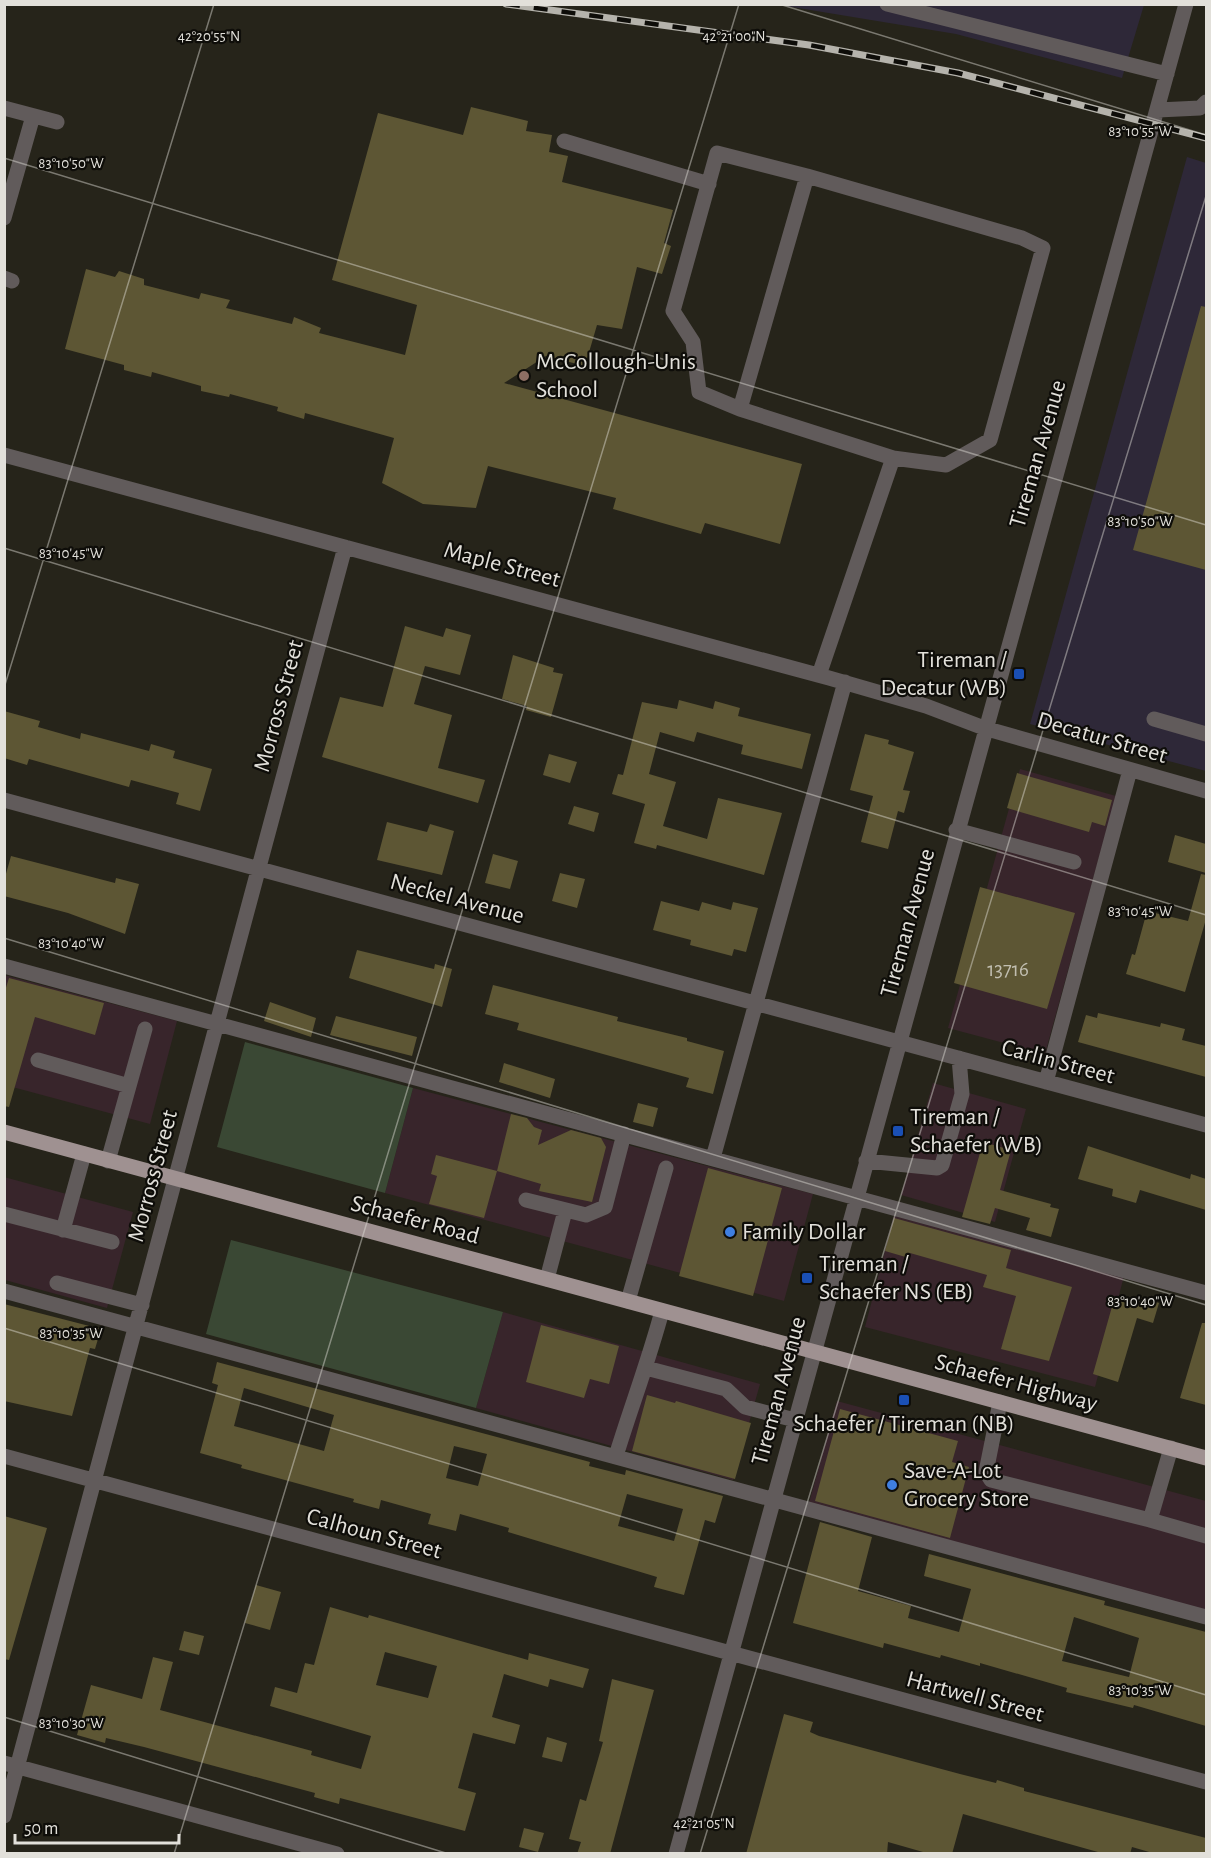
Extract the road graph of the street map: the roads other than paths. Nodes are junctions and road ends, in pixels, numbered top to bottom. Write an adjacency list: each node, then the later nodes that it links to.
1 (887, 4): 3 (street)
2 (1186, 4): 3 (street, Tireman Avenue)
3 (1167, 74): 6 (street, Tireman Avenue)
4 (1206, 102): 6 (street)
5 (4, 108): 7 (street)
6 (1158, 110): 21 (street, Tireman Avenue)
7 (33, 116): 8 (street); 10 (street)
8 (57, 122)
9 (564, 141): 12 (street)
10 (11, 172): 13 (street)
11 (807, 176): 12 (street); 14 (street); 16 (street)
12 (709, 184): 14 (street)
13 (4, 218)
14 (740, 409): 16 (street)
15 (4, 454): 17 (street, Maple Street)
16 (893, 458): 18 (street)
17 (345, 547): 18 (street, Maple Street); 28 (street, Morross Street)
18 (819, 675): 19 (street, Maple Street)
19 (845, 682): 21 (street, Maple Street); 30 (street)
20 (1154, 719): 22 (street)
21 (984, 728): 23 (street, Decatur Street); 26 (street, Tireman Avenue)
22 (1206, 734)
23 (1130, 770): 24 (street, Decatur Street); 36 (street)
24 (1206, 791)
25 (4, 800): 28 (street, Neckel Avenue)
26 (956, 830): 27 (street); 33 (street, Tireman Avenue)
27 (1074, 862)
28 (259, 869): 30 (street, Neckel Avenue); 31 (street, Morross Street)
29 (4, 966): 31 (street)
30 (757, 1004): 33 (street, Neckel Avenue); 42 (street)
31 (217, 1023): 40 (street); 46 (street, Morross Street)
32 (145, 1029): 37 (street)
33 (898, 1042): 34 (street, Carlin Street); 44 (street, Tireman Avenue)
34 (959, 1058): 36 (street, Carlin Street); 44 (street)
35 (38, 1060): 37 (street)
36 (1046, 1082): 38 (street, Carlin Street)
37 (129, 1086): 43 (street)
38 (1206, 1125)
39 (4, 1132): 41 (main road, Schaefer Road)
40 (624, 1134): 42 (street); 49 (street)
41 (84, 1154): 43 (main road, Schaefer Road); 51 (street)
42 (713, 1158): 47 (street)
43 (108, 1161): 46 (main road, Schaefer Road)
44 (866, 1161): 47 (street, Tireman Avenue)
45 (666, 1168): 57 (street)
46 (175, 1179): 53 (main road, Schaefer Road); 58 (street, Morross Street)
47 (856, 1197): 56 (street); 61 (street, Tireman Avenue)
48 (526, 1200): 49 (street)
49 (565, 1211): 53 (street)
50 (4, 1214): 51 (street)
51 (63, 1230): 52 (street)
52 (112, 1242)
53 (547, 1280): 57 (main road, Schaefer Road)
54 (57, 1283): 58 (street)
55 (4, 1291): 60 (street)
56 (1206, 1293)
57 (628, 1301): 59 (main road, Schaefer Road)
58 (142, 1305): 60 (street, Morross Street)
59 (662, 1311): 61 (main road, Schaefer Road); 62 (street)
60 (136, 1327): 67 (street); 69 (street, Morross Street)
61 (813, 1352): 63 (main road, Schaefer Highway); 64 (street, Tireman Avenue)
62 (646, 1368): 64 (street); 67 (street)
63 (1000, 1402): 65 (main road, Schaefer Highway); 71 (street)
64 (795, 1419): 70 (street, Tireman Avenue)
65 (1171, 1448): 68 (main road, Schaefer Highway); 71 (street)
66 (4, 1456): 69 (street, Calhoun Street)
67 (616, 1456): 70 (street)
68 (1206, 1458)
69 (94, 1481): 74 (street, Calhoun Street); 75 (street, Morross Street)
70 (773, 1499): 73 (street); 74 (street, Tireman Avenue)
71 (1150, 1520): 72 (street)
72 (1206, 1536)
73 (1206, 1617)
74 (731, 1654): 76 (street, Hartwell Street); 79 (street, Tireman Avenue)
75 (11, 1765): 77 (street, Morross Street); 78 (street)
76 (1206, 1782)
77 (4, 1816)
78 (337, 1854)
79 (676, 1854)

